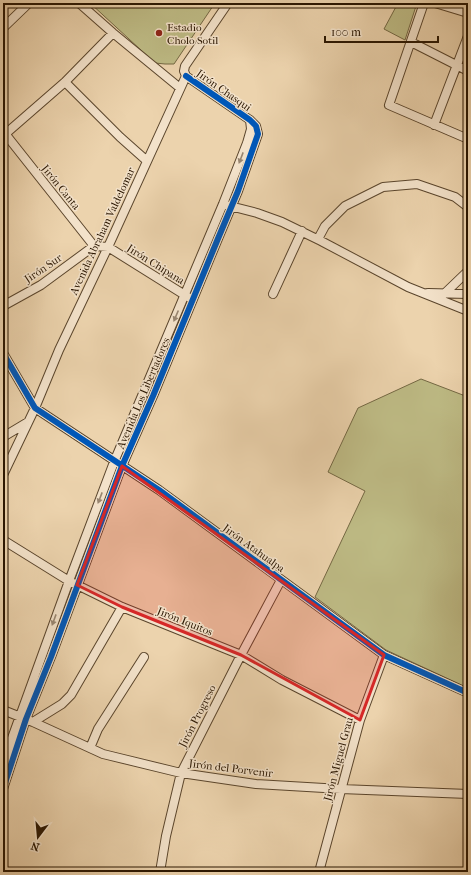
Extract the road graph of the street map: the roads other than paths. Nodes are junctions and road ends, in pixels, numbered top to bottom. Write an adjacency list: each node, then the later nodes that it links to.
1 (29, 3): 7 (street)
2 (79, 3): 8 (street)
3 (228, 3): 13 (street, Avenida Abraham Valdelomar)
4 (424, 3): 10 (street)
5 (435, 3): 6 (street)
6 (468, 13)
7 (3, 28)
8 (113, 33): 14 (street); 15 (street)
9 (468, 36): 11 (street)
10 (411, 42): 11 (street); 17 (street)
11 (457, 65): 12 (street); 17 (street)
12 (468, 71)
13 (186, 76): 15 (street, Avenida Abraham Valdelomar); 16 (street, Jirón Chasqui)
14 (65, 82): 18 (street); 20 (street)
15 (180, 88): 20 (street, Avenida Abraham Valdelomar)
16 (250, 120): 21 (street, Avenida Los Libertadores)
17 (434, 125): 19 (street)
18 (4, 134): 25 (street, Jirón Canta)
19 (468, 139)
20 (147, 161): 26 (street, Avenida Abraham Valdelomar)
21 (227, 205): 23 (street); 32 (street, Avenida Los Libertadores); 33 (street, Avenida Los Libertadores)
22 (468, 207): 24 (street)
23 (302, 231): 24 (street); 29 (street)
24 (318, 239): 28 (street)
25 (94, 246): 26 (street); 34 (street, Jirón Sur)
26 (108, 247): 32 (street, Jirón Chipana); 41 (street, Avenida Abraham Valdelomar)
27 (468, 271): 30 (street)
28 (421, 293): 30 (street); 35 (street)
29 (273, 294)
30 (444, 294): 31 (street)
31 (468, 294)
32 (184, 295): 33 (street, Jirón Chipana); 36 (street, Avenida Los Libertadores, one-way to 36)
33 (193, 300): 37 (street, Avenida Los Libertadores)
34 (3, 306)
35 (468, 311)
36 (167, 337): 37 (street); 39 (street, Avenida Los Libertadores)
37 (176, 341): 40 (street, Avenida Los Libertadores)
38 (3, 353): 41 (street)
39 (157, 360): 40 (street); 44 (street, Avenida Los Libertadores)
40 (166, 364): 45 (street, Avenida Los Libertadores)
41 (35, 408): 42 (street, Avenida Abraham Valdelomar); 44 (street, Jirón Atahualpa)
42 (28, 421): 43 (street); 46 (street, Avenida Abraham Valdelomar)
43 (3, 437)
44 (114, 462): 45 (street, Jirón Atahualpa); 49 (street, Avenida Los Libertadores, one-way to 49)
45 (122, 466): 48 (street, Jirón Atahualpa); 50 (street, Avenida Los Libertadores)
46 (3, 476)
47 (3, 540): 49 (street, Jirón Iquitos)
48 (281, 580): 52 (street, Jirón Atahualpa); 53 (street, Jirón Progreso)
49 (69, 581): 50 (street, Jirón Iquitos); 57 (street, Avenida Los Libertadores, one-way to 57)
50 (77, 585): 51 (street, Jirón Iquitos); 57 (street, Avenida Los Libertadores)
51 (122, 607): 53 (street, Jirón Iquitos); 57 (street)
52 (384, 654): 55 (street, Jirón Atahualpa); 58 (street, Jirón Miguel Grau)
53 (241, 655): 58 (street, Jirón Iquitos); 61 (street, Jirón Progreso)
54 (144, 657): 59 (street)
55 (468, 693)
56 (3, 710): 57 (street, Jirón del Porvenir)
57 (26, 719): 59 (street, Jirón del Porvenir); 60 (street, Avenida Los Libertadores); 62 (street, Avenida Los Libertadores)
58 (360, 720): 63 (street, Jirón Miguel Grau)
59 (90, 748): 61 (street, Jirón del Porvenir)
60 (3, 763)
61 (181, 773): 63 (street, Jirón del Porvenir); 65 (street, Jirón Progreso)
62 (3, 789)
63 (341, 789): 64 (street, Jirón del Porvenir); 66 (street, Jirón Miguel Grau)
64 (468, 794)
65 (160, 872)
66 (319, 872)

